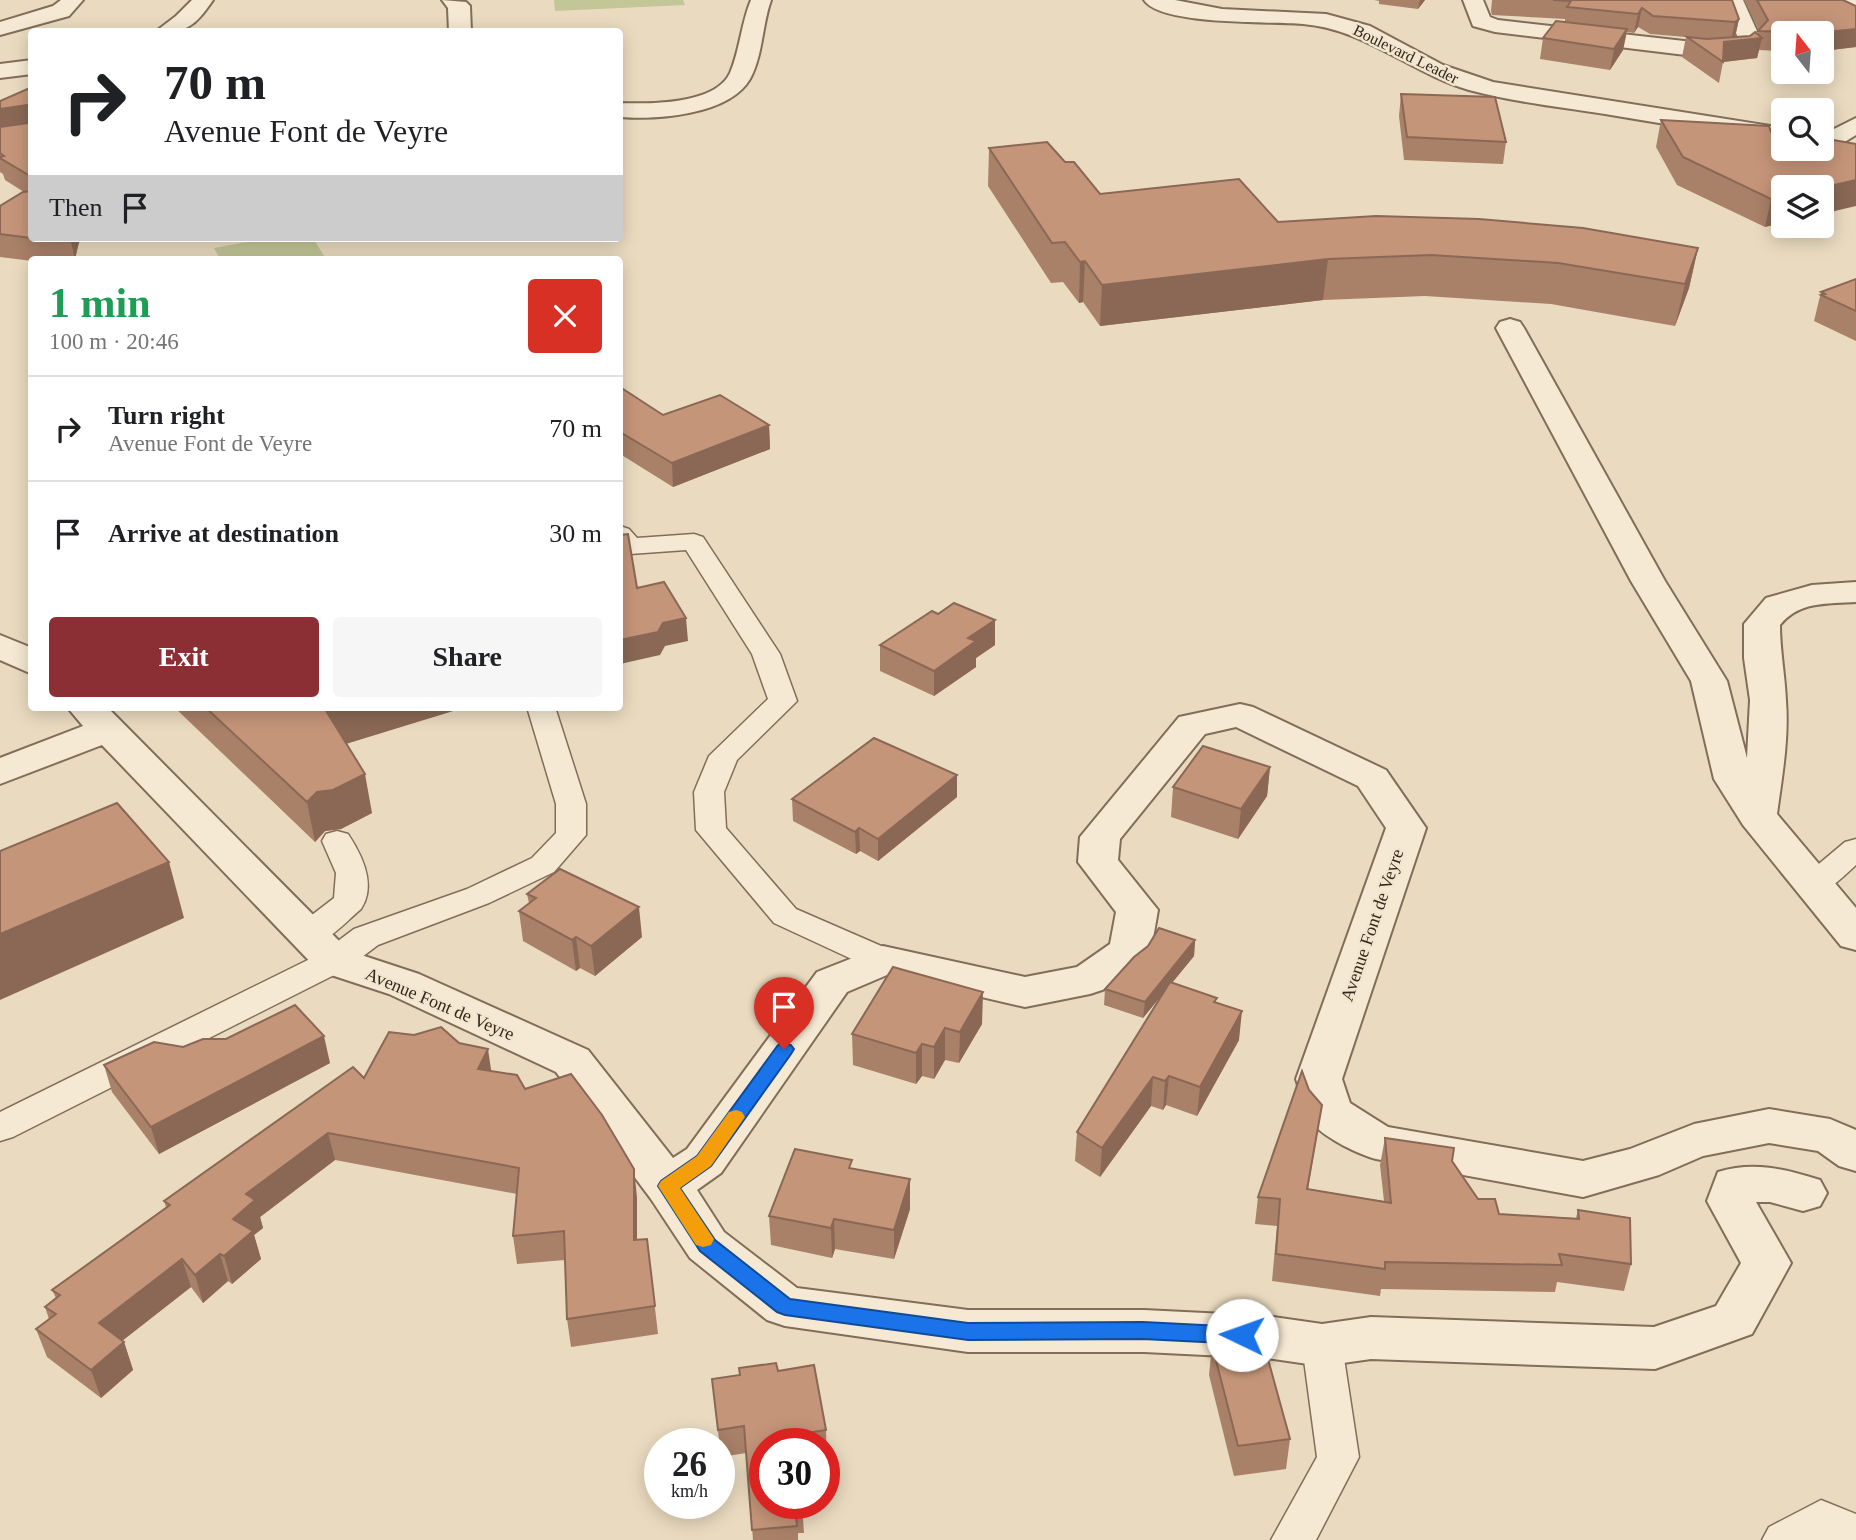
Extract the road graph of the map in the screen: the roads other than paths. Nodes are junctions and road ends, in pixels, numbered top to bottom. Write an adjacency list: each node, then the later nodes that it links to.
1 (72, 0): 15 (street)
2 (204, 0): 13 (street)
3 (452, 0): 14 (street)
4 (761, 0): 18 (street)
5 (1154, 0): 20 (street, Boulevard Leader)
6 (1713, 0): 11 (street)
7 (1733, 0): 11 (street)
8 (1500, 2): 11 (street)
9 (1841, 3): 10 (street); 12 (street)
10 (1856, 3)
11 (1476, 7)
12 (1856, 18)
13 (173, 28)
14 (460, 28)
15 (0, 29)
16 (28, 68): 17 (street)
17 (0, 71)
18 (623, 111)
19 (1856, 125): 21 (street)
20 (1771, 133)
21 (1834, 136)
22 (1834, 142): 23 (street)
23 (1856, 146)
24 (1510, 328): 32 (street)
25 (623, 537): 38 (lane)
26 (1856, 592): 32 (street)
27 (0, 646): 28 (street)
28 (28, 661)
29 (542, 711): 37 (lane)
30 (97, 718): 31 (street); 37 (street, Avenue Font de Veyre)
31 (0, 772)
32 (1757, 816): 35 (street)
33 (337, 841): 37 (lane)
34 (1856, 849): 35 (lane)
35 (1813, 885): 36 (street)
36 (1856, 936)
37 (321, 948): 39 (lane); 41 (street, Avenue Font de Veyre)
38 (883, 960): 40 (street, Avenue Font de Veyre); 41 (street)
39 (0, 1128)
40 (1856, 1154)
41 (668, 1186): 43 (street, Avenue Font de Veyre)
42 (1803, 1193): 43 (street, Avenue Font de Veyre)
43 (1322, 1345): 45 (lane)
44 (1856, 1533): 46 (lane)
45 (1293, 1540)
46 (1784, 1540)

